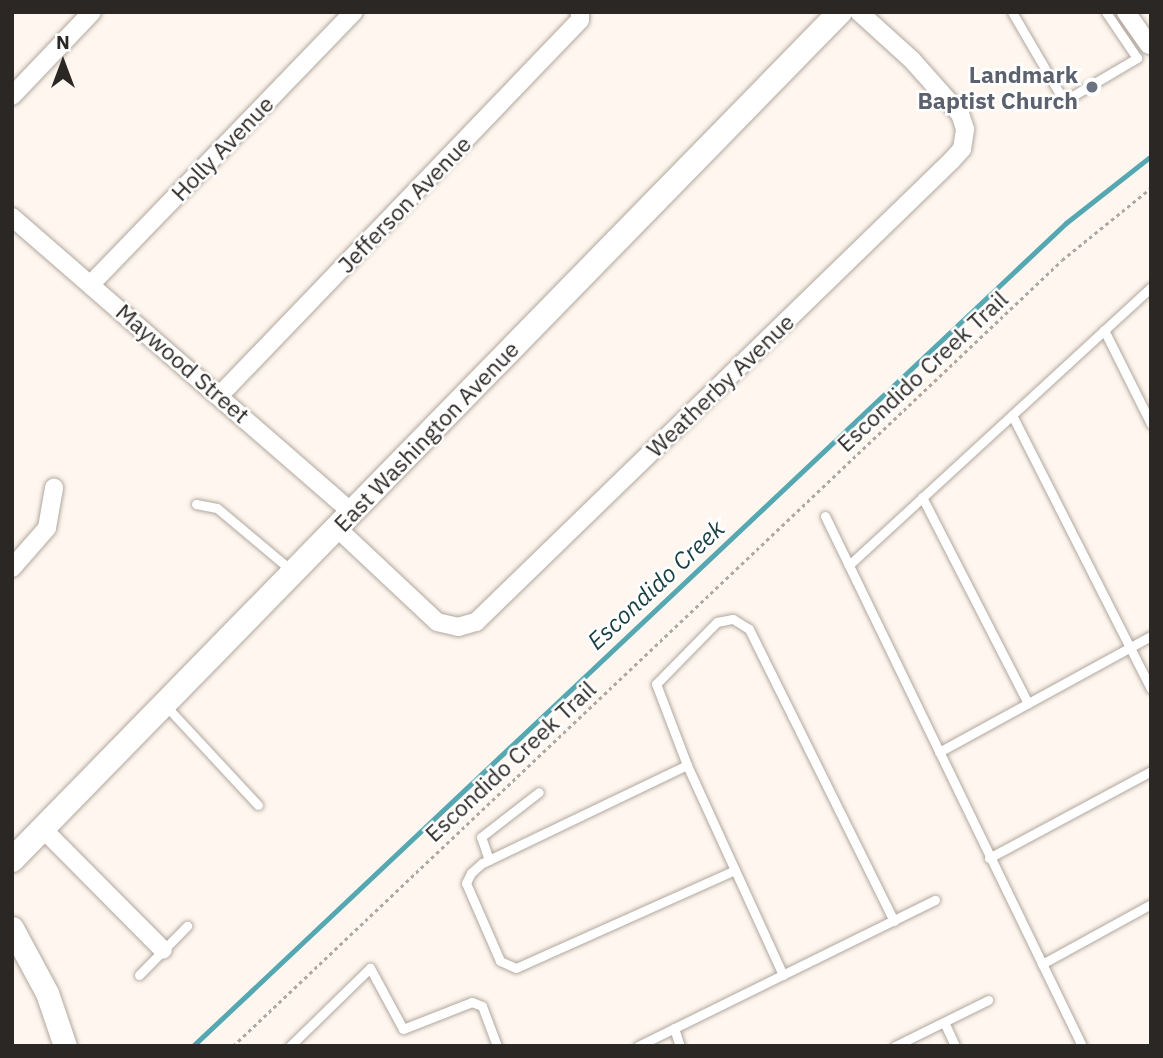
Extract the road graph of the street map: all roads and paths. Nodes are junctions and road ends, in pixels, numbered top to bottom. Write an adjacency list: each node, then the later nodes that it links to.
1 (92, 12): 10 (street)
2 (354, 12): 13 (street, Holly Avenue)
3 (580, 12): 16 (street, Jefferson Avenue)
4 (840, 12): 23 (main road, East Washington Avenue)
5 (859, 12): 23 (street, Weatherby Avenue)
6 (1012, 12): 7 (lane)
7 (1106, 12)
8 (1126, 12): 9 (street)
9 (1149, 46)
10 (12, 96)
11 (1151, 188): 56 (path, Escondido Creek Trail)
12 (12, 217): 13 (street, Maywood Street)
13 (91, 284): 16 (street, Maywood Street)
14 (1151, 287): 15 (lane)
15 (1104, 330): 17 (lane); 18 (lane)
16 (221, 394): 23 (street, Maywood Street)
17 (1012, 415): 20 (lane); 28 (lane)
18 (1151, 424)
19 (54, 488): 25 (street)
20 (922, 497): 24 (lane); 30 (lane)
21 (196, 504): 26 (lane)
22 (825, 516): 24 (lane)
23 (344, 520): 26 (main road, East Washington Avenue)
24 (849, 565): 32 (lane)
25 (12, 568)
26 (293, 572): 31 (main road, East Washington Avenue)
27 (1151, 636): 28 (lane)
28 (1129, 648): 29 (lane); 30 (lane)
29 (1151, 689)
30 (1028, 703): 32 (lane)
31 (164, 705): 36 (lane); 37 (main road, East Washington Avenue)
32 (939, 751): 38 (lane)
33 (687, 765): 40 (lane); 41 (lane); 45 (lane)
34 (1151, 771): 38 (lane)
35 (539, 792): 40 (lane)
36 (258, 805)
37 (43, 828): 39 (main road, East Washington Avenue); 48 (street)
38 (989, 858): 49 (lane)
39 (12, 860)
40 (489, 860): 41 (lane)
41 (735, 870): 51 (lane)
42 (934, 900): 45 (lane)
43 (1148, 905): 44 (lane); 49 (lane)
44 (1151, 916)
45 (894, 921): 51 (lane)
46 (187, 926): 48 (lane)
47 (12, 928): 55 (street)
48 (163, 950): 50 (lane)
49 (1042, 964): 63 (lane)
50 (139, 975)
51 (783, 975): 54 (lane)
52 (988, 1000): 53 (lane)
53 (944, 1022): 61 (lane); 62 (lane)
54 (674, 1028): 59 (lane); 60 (lane)
55 (65, 1046)
56 (233, 1046)
57 (289, 1046): 58 (lane)
58 (497, 1046)
59 (638, 1046)
60 (680, 1046)
61 (895, 1046)
62 (955, 1046)
63 (1082, 1046)

